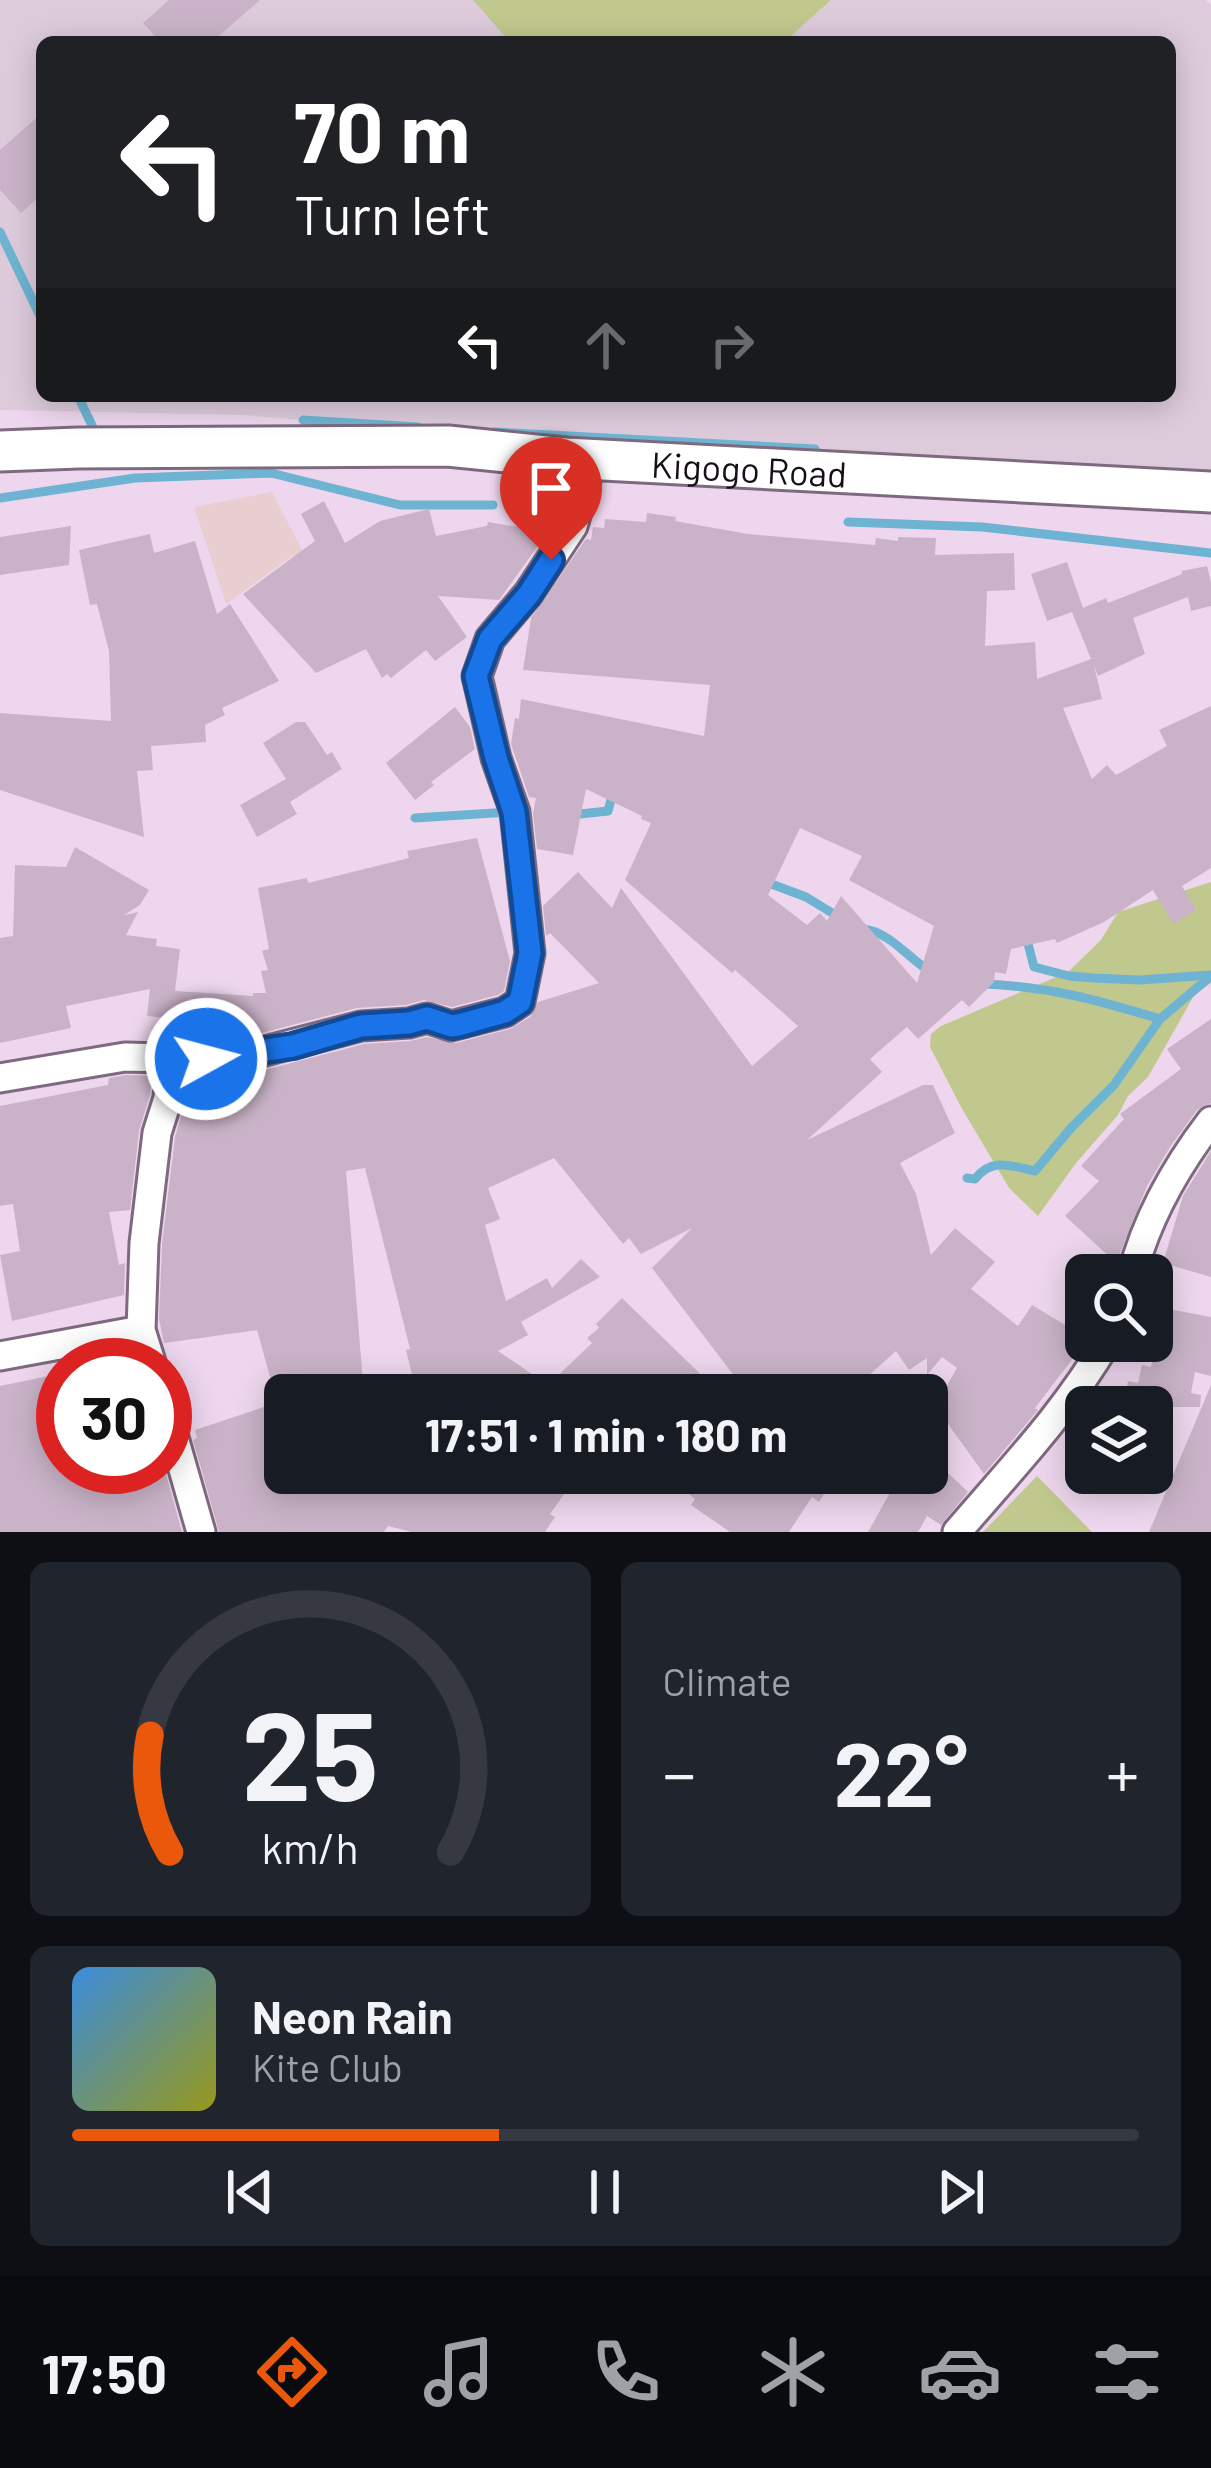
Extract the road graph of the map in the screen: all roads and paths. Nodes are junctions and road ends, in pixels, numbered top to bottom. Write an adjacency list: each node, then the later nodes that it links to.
1 (0, 451): 2 (main road, Kigogo Road)
2 (592, 459): 3 (main road, Kigogo Road); 4 (street)
3 (1211, 492)
4 (171, 1057): 5 (street); 8 (street)
5 (0, 1078)
6 (1211, 1121): 7 (street)
7 (1139, 1254)
8 (141, 1330): 9 (street); 10 (street)
9 (144, 1338)
10 (0, 1356)
11 (1095, 1362): 14 (street)
12 (190, 1494): 13 (street)
13 (201, 1532)
14 (957, 1532)

